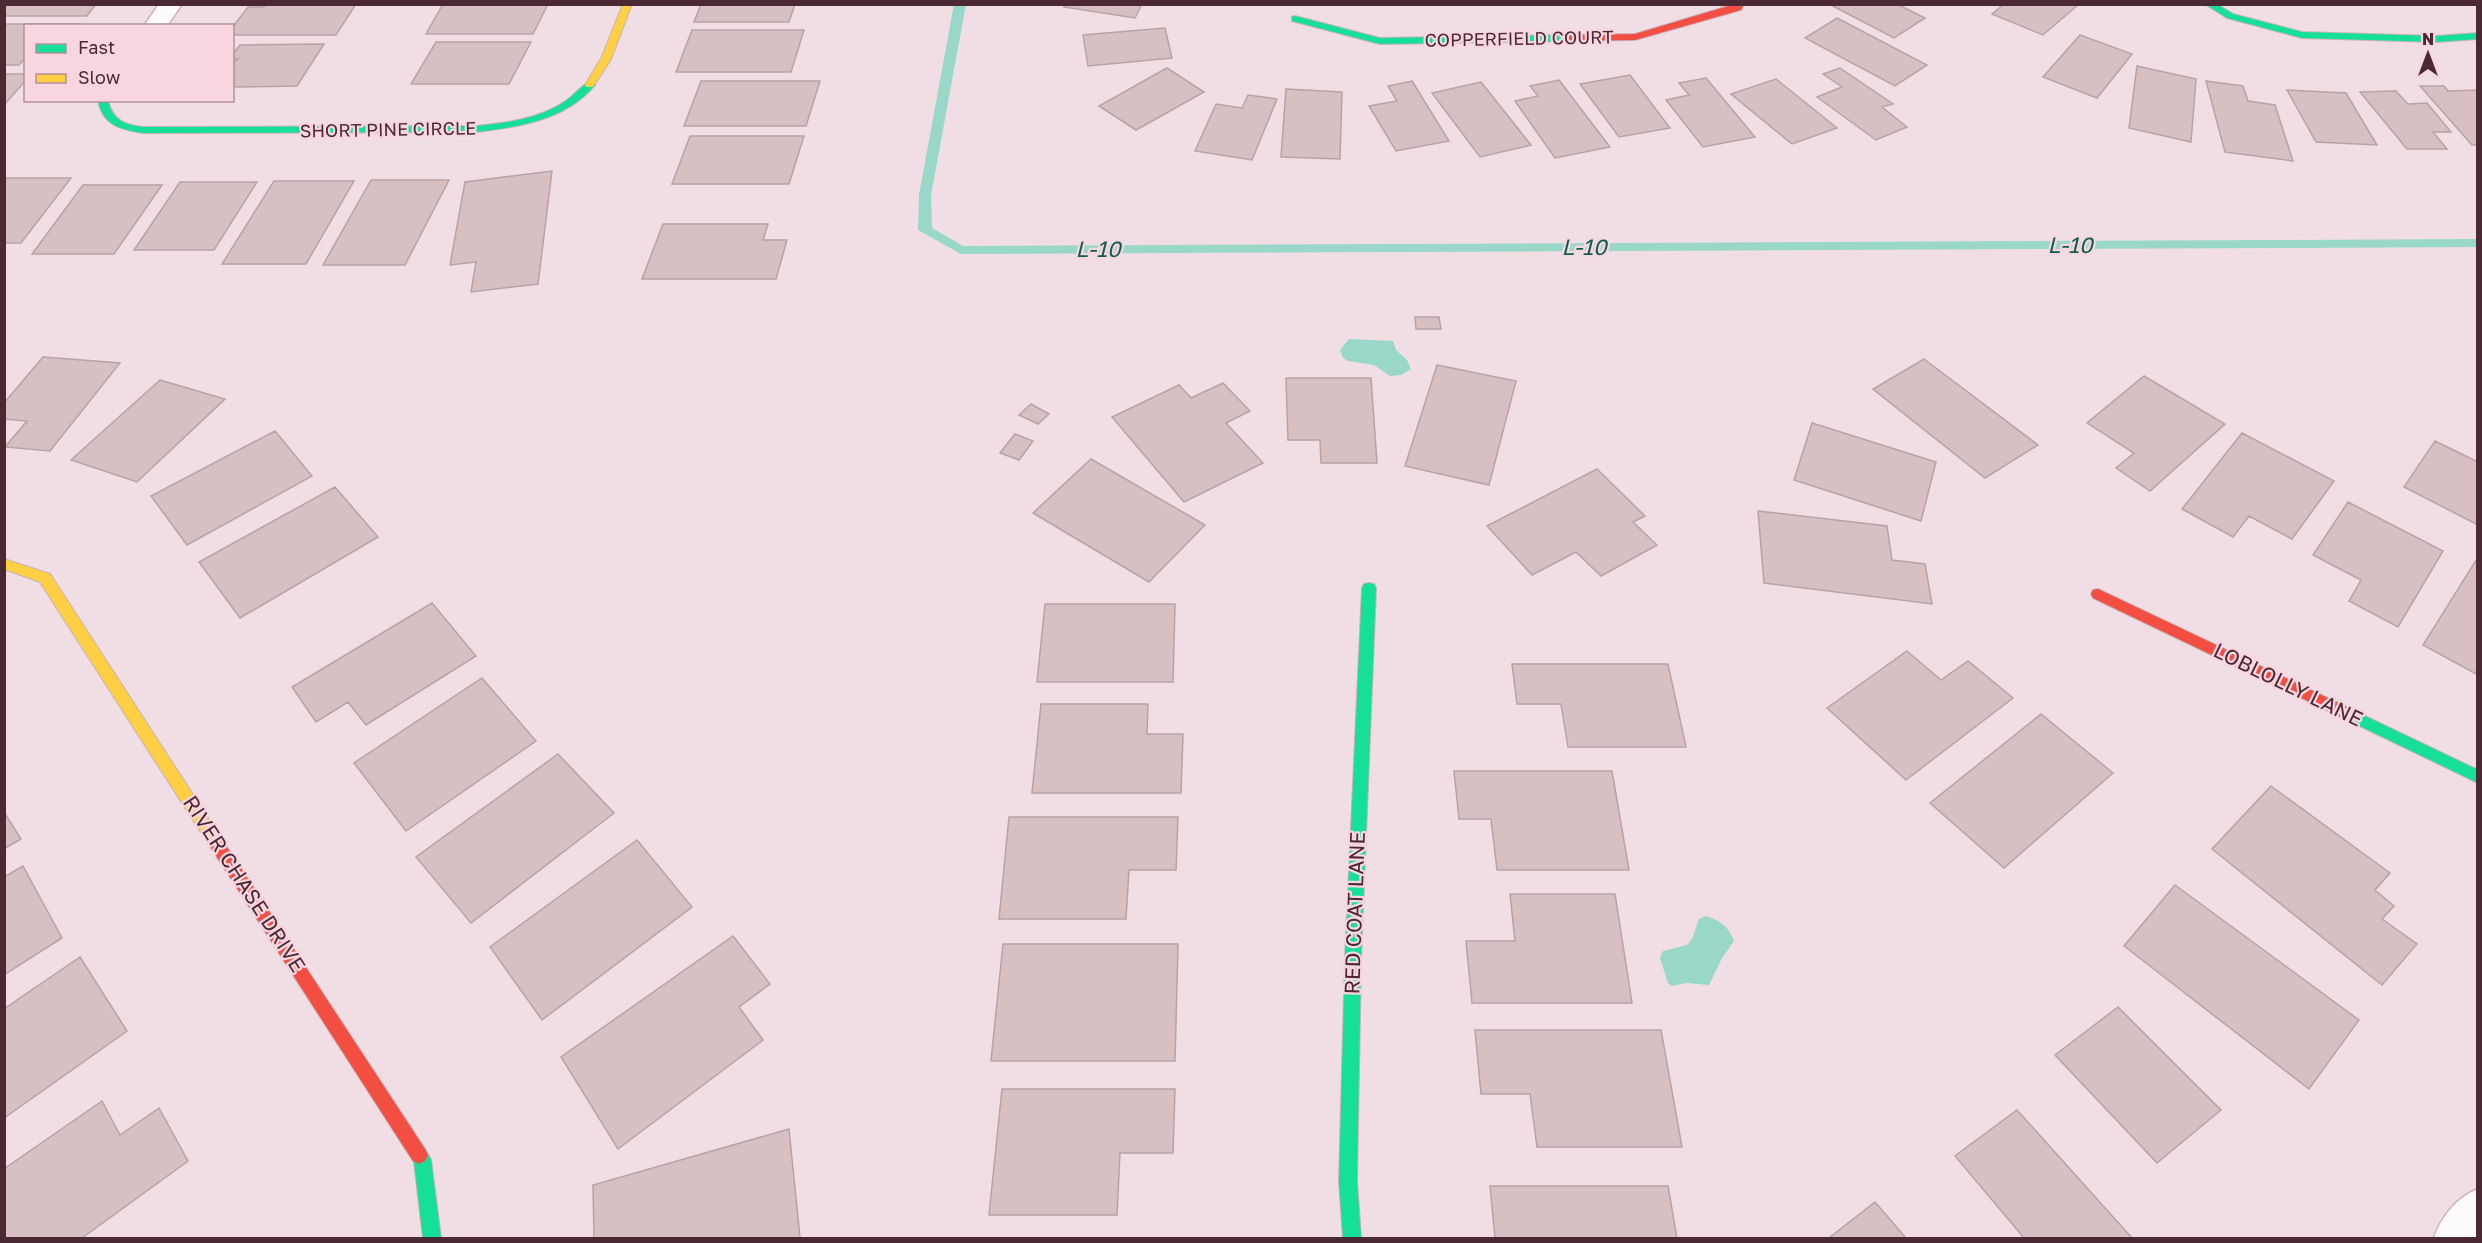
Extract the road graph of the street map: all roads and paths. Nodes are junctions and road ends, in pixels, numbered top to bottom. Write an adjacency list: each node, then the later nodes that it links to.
1 (171, 4): 6 (street)
2 (628, 4): 8 (street, SHORT PINE CIRCLE)
3 (1740, 4): 5 (street, COPPERFIELD COURT)
4 (2209, 4): 7 (street)
5 (1295, 19)
6 (156, 24)
7 (2478, 36)
8 (103, 102)
9 (4, 564): 14 (street, RIVER CHASE DRIVE)
10 (1369, 588): 15 (street, RED COAT LANE)
11 (2098, 594): 12 (street, LOBLOLLY LANE)
12 (2478, 777)
13 (2478, 1210): 16 (street)
14 (432, 1239)
15 (1352, 1239)
16 (2455, 1239)

